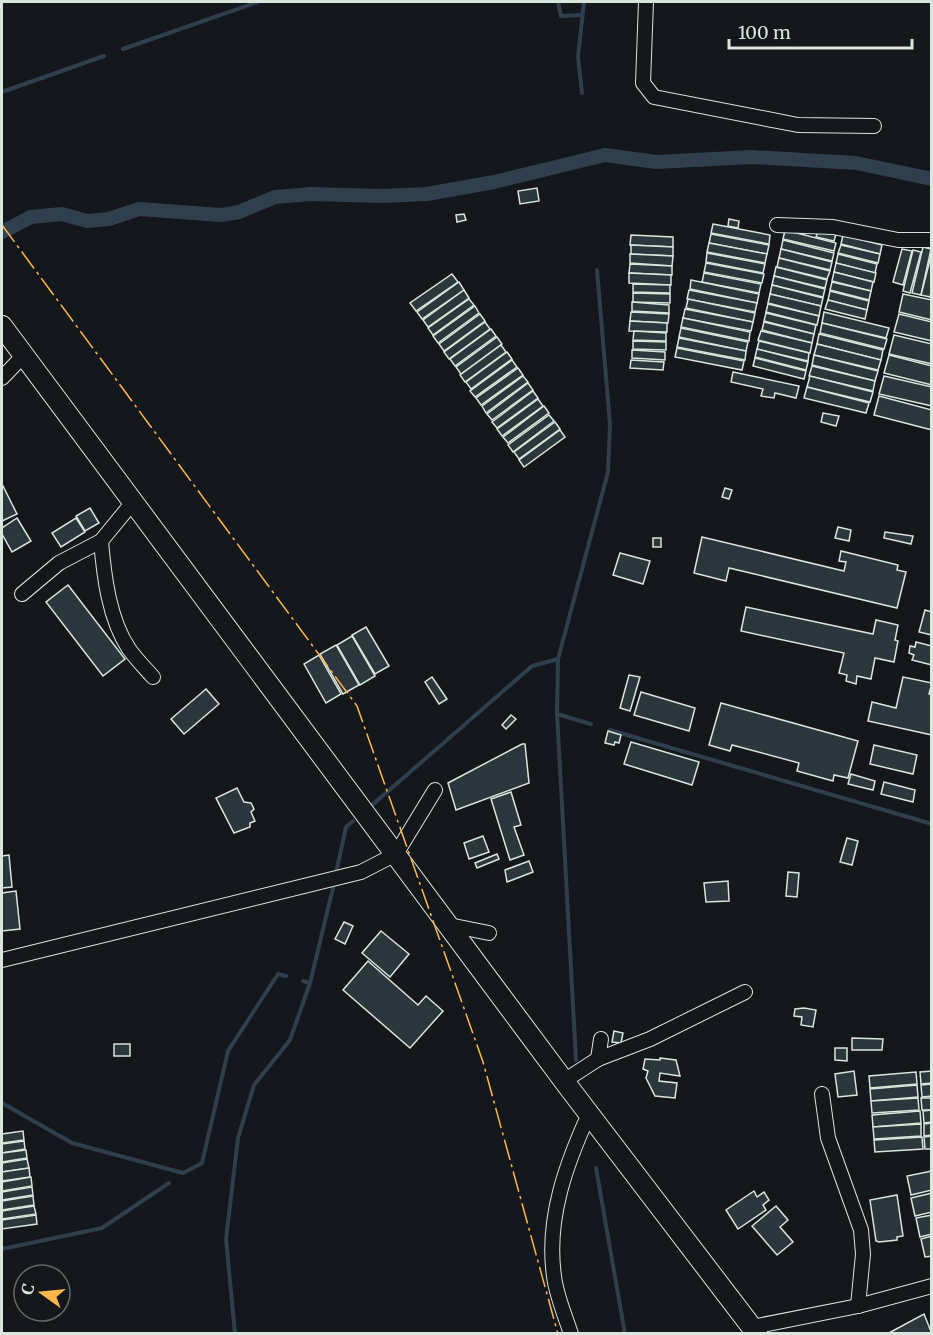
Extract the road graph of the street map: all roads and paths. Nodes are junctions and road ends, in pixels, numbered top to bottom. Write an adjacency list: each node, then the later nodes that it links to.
1 (646, 2): 2 (street)
2 (874, 126)
3 (777, 225): 4 (street)
4 (932, 240)
5 (2, 326): 6 (highway)
6 (23, 356): 7 (street); 8 (highway)
7 (2, 378)
8 (133, 502): 9 (street); 13 (highway)
9 (101, 541): 10 (street); 11 (street)
10 (22, 594)
11 (153, 677)
12 (435, 790): 13 (street)
13 (396, 854): 14 (highway); 16 (street)
14 (449, 925): 15 (street); 20 (highway)
15 (489, 933)
16 (2, 960)
17 (745, 992): 19 (street)
18 (601, 1039): 19 (street)
19 (598, 1059): 20 (street)
20 (564, 1081): 22 (highway)
21 (822, 1094): 24 (street)
22 (589, 1114): 25 (highway); 26 (street)
23 (932, 1286): 24 (street)
24 (858, 1306): 25 (street)
25 (755, 1330)
26 (571, 1334)

